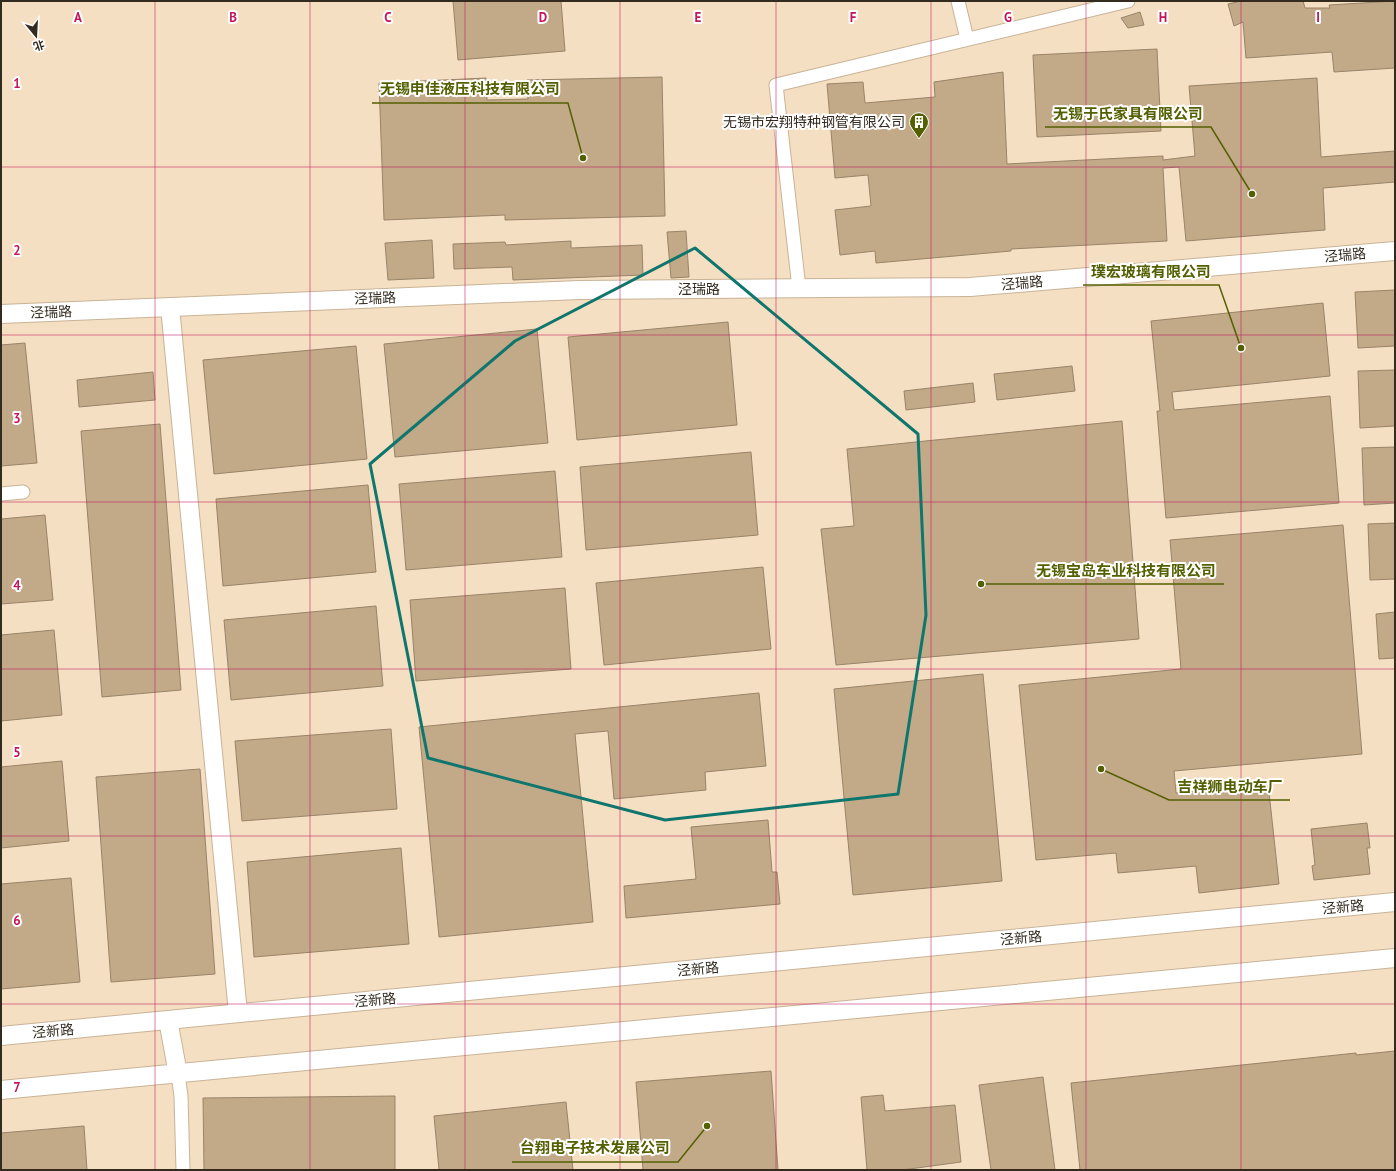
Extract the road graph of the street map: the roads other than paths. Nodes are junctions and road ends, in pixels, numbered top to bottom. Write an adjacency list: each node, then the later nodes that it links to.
1 (958, 1): 3 (street)
2 (1128, 1): 3 (street)
3 (967, 39): 5 (street)
4 (1395, 251): 5 (street, 泾瑞路)
5 (799, 288): 6 (street, 泾瑞路)
6 (170, 307): 7 (street, 泾瑞路); 12 (street)
7 (1, 314)
8 (23, 492): 9 (street)
9 (1, 494)
10 (1395, 902): 12 (street, 泾新路)
11 (1395, 958): 15 (street)
12 (238, 1013): 13 (street, 泾新路)
13 (168, 1020): 14 (street, 泾新路); 15 (street)
14 (1, 1036)
15 (178, 1074): 16 (street); 17 (street)
16 (1, 1090)
17 (183, 1170)

